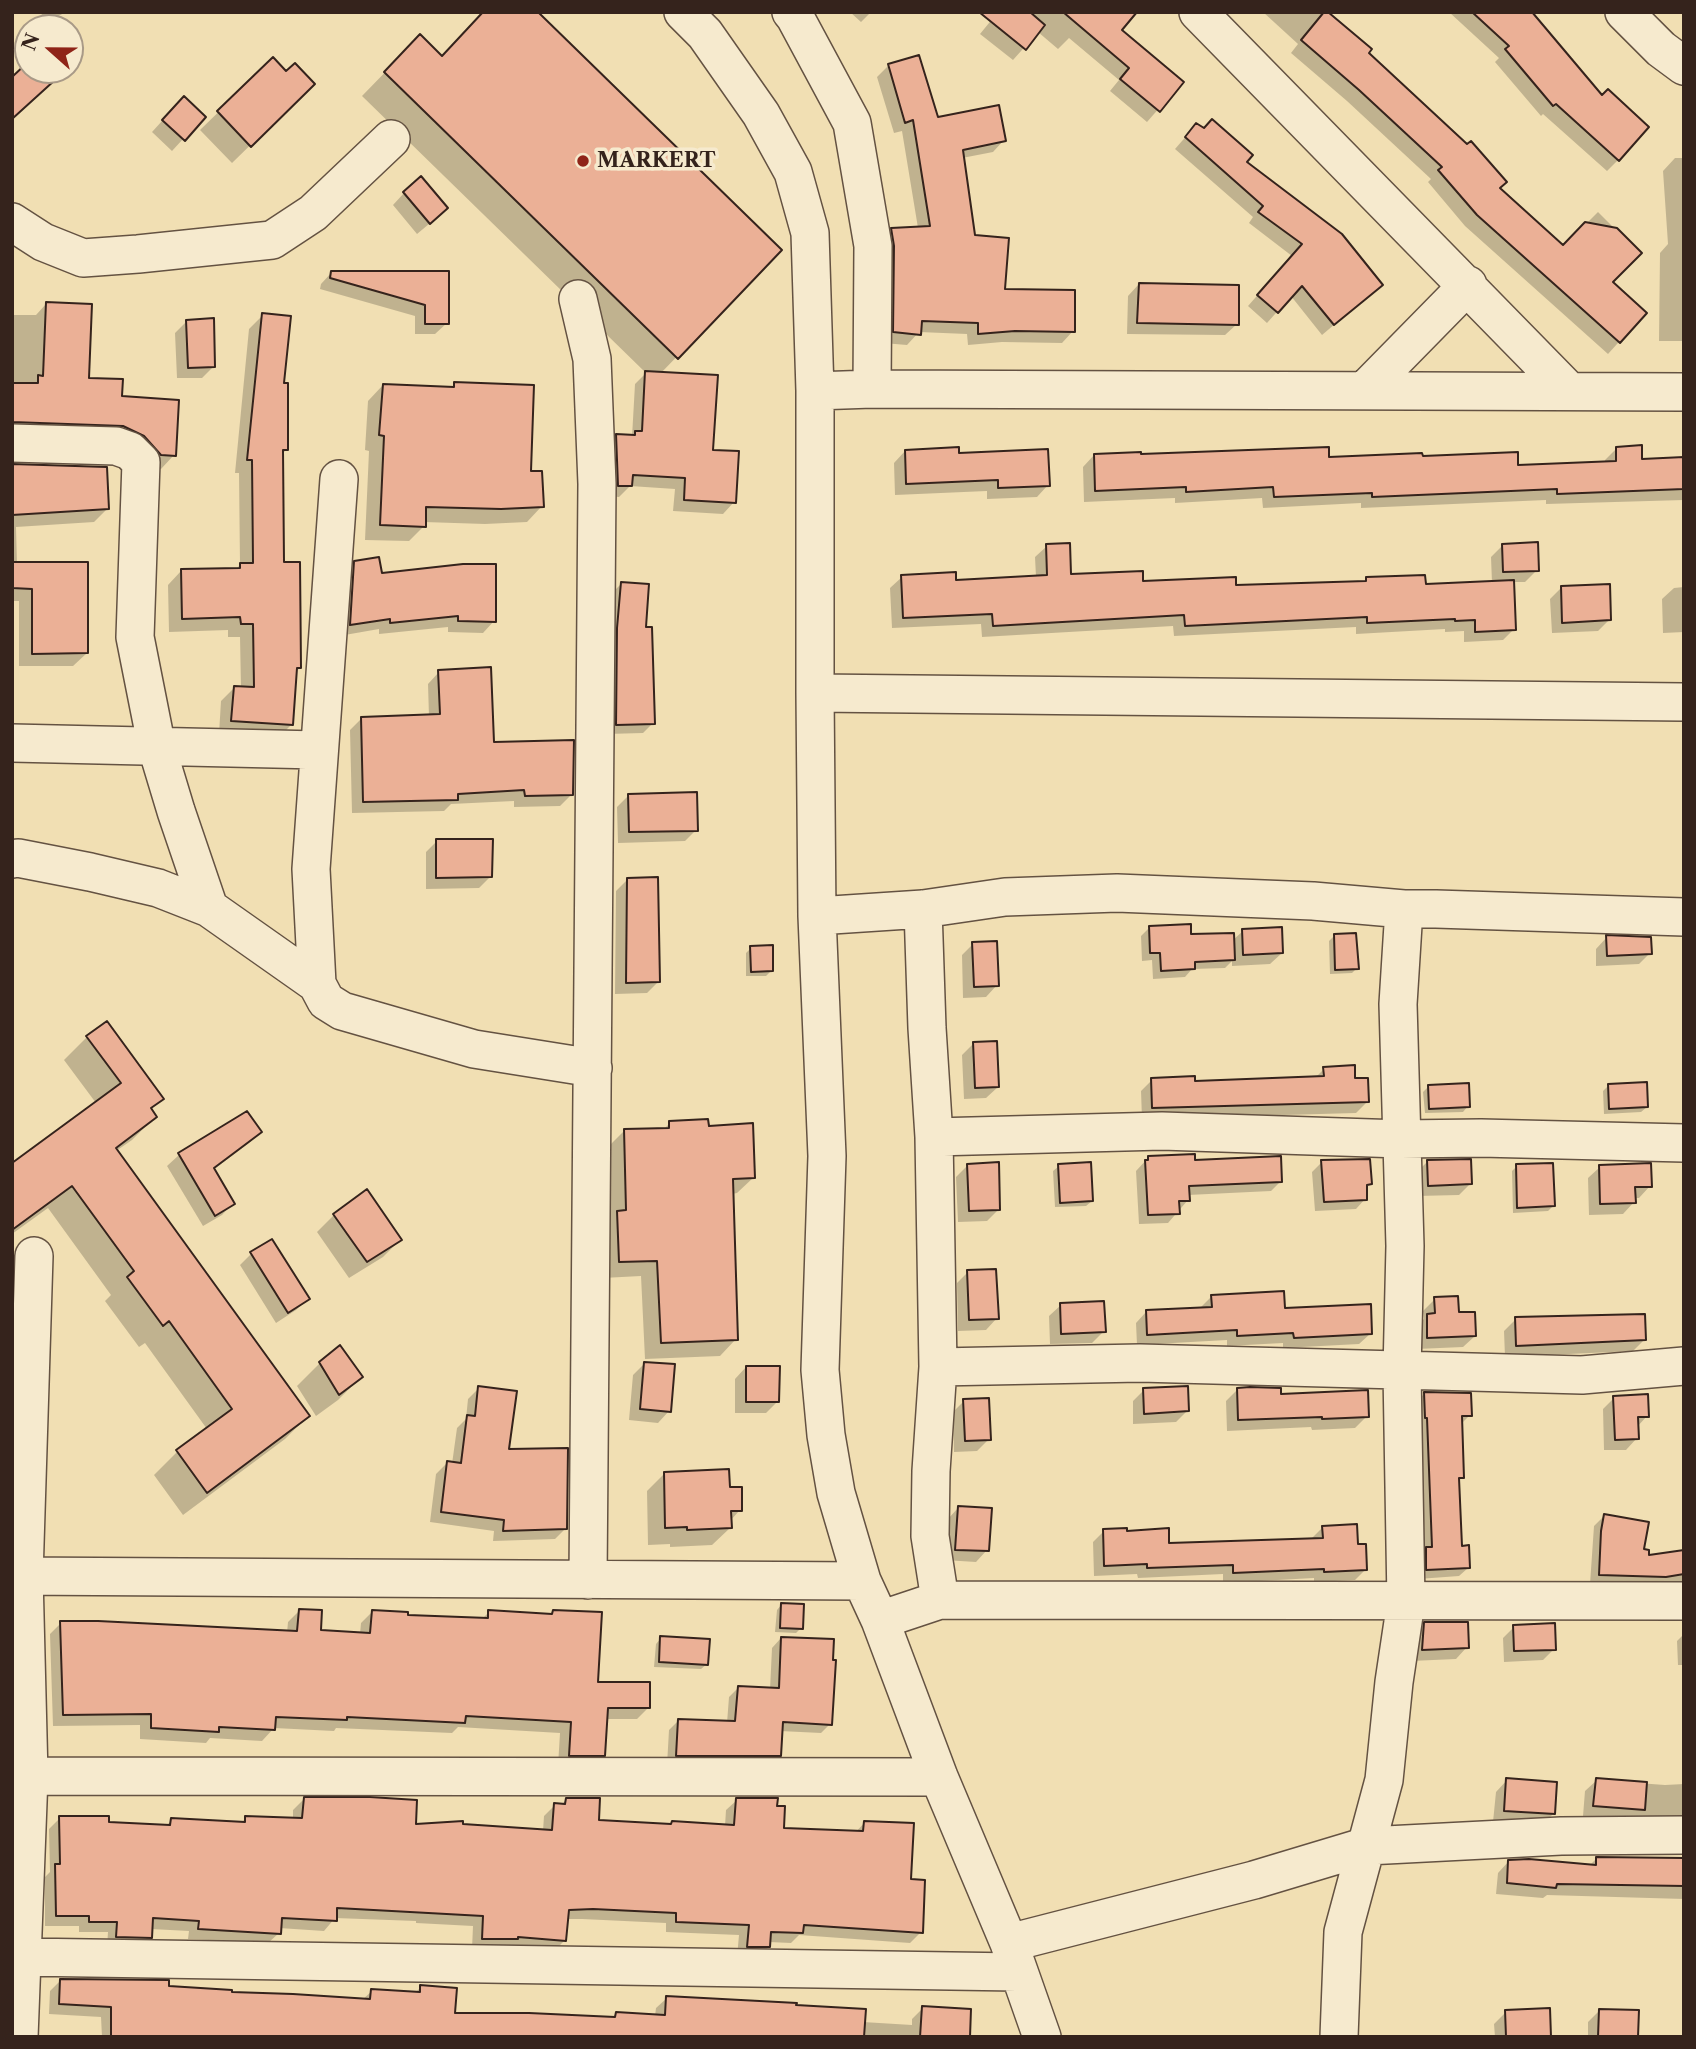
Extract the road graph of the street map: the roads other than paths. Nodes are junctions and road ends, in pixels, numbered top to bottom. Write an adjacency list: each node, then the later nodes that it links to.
1 (683, 12): 11 (street)
2 (791, 12): 10 (street)
3 (1198, 12): 8 (street)
4 (1624, 12): 5 (street)
5 (1684, 65)
6 (391, 139): 7 (street)
7 (12, 222)
8 (1468, 285): 12 (street); 13 (street)
9 (579, 299): 29 (street)
10 (872, 389): 11 (street); 12 (street)
11 (816, 391): 17 (street)
12 (1363, 391): 13 (street)
13 (1569, 391): 14 (street)
14 (1684, 392)
15 (12, 443): 20 (street)
16 (339, 479): 21 (street)
17 (815, 693): 18 (street); 26 (street)
18 (1684, 702)
19 (12, 743): 20 (street)
20 (157, 748): 21 (street); 23 (street)
21 (318, 750): 28 (street)
22 (12, 859): 23 (street)
23 (209, 908): 28 (street)
24 (923, 908): 25 (street); 26 (street); 30 (street)
25 (1404, 909): 27 (street); 31 (street)
26 (817, 916): 39 (street)
27 (1684, 917)
28 (317, 984): 29 (street)
29 (593, 1068): 38 (street)
30 (934, 1137): 31 (street); 35 (street)
31 (1401, 1139): 32 (street); 36 (street)
32 (1684, 1143)
33 (34, 1256): 37 (street)
34 (1684, 1366): 36 (street)
35 (938, 1367): 36 (street); 40 (street)
36 (1402, 1370): 42 (street)
37 (18, 1576): 38 (street); 44 (street)
38 (588, 1580): 39 (street)
39 (862, 1581): 43 (street)
40 (940, 1600): 42 (street); 43 (street)
41 (1684, 1601): 42 (street)
42 (1406, 1602): 47 (street)
43 (880, 1620): 45 (street)
44 (29, 1776): 45 (street); 48 (street)
45 (939, 1777): 49 (street)
46 (1684, 1835): 47 (street)
47 (1367, 1846): 49 (street); 52 (street)
48 (23, 1957): 49 (street); 50 (street)
49 (1013, 1958): 51 (street)
50 (19, 2037)
51 (1042, 2037)
52 (1339, 2037)

